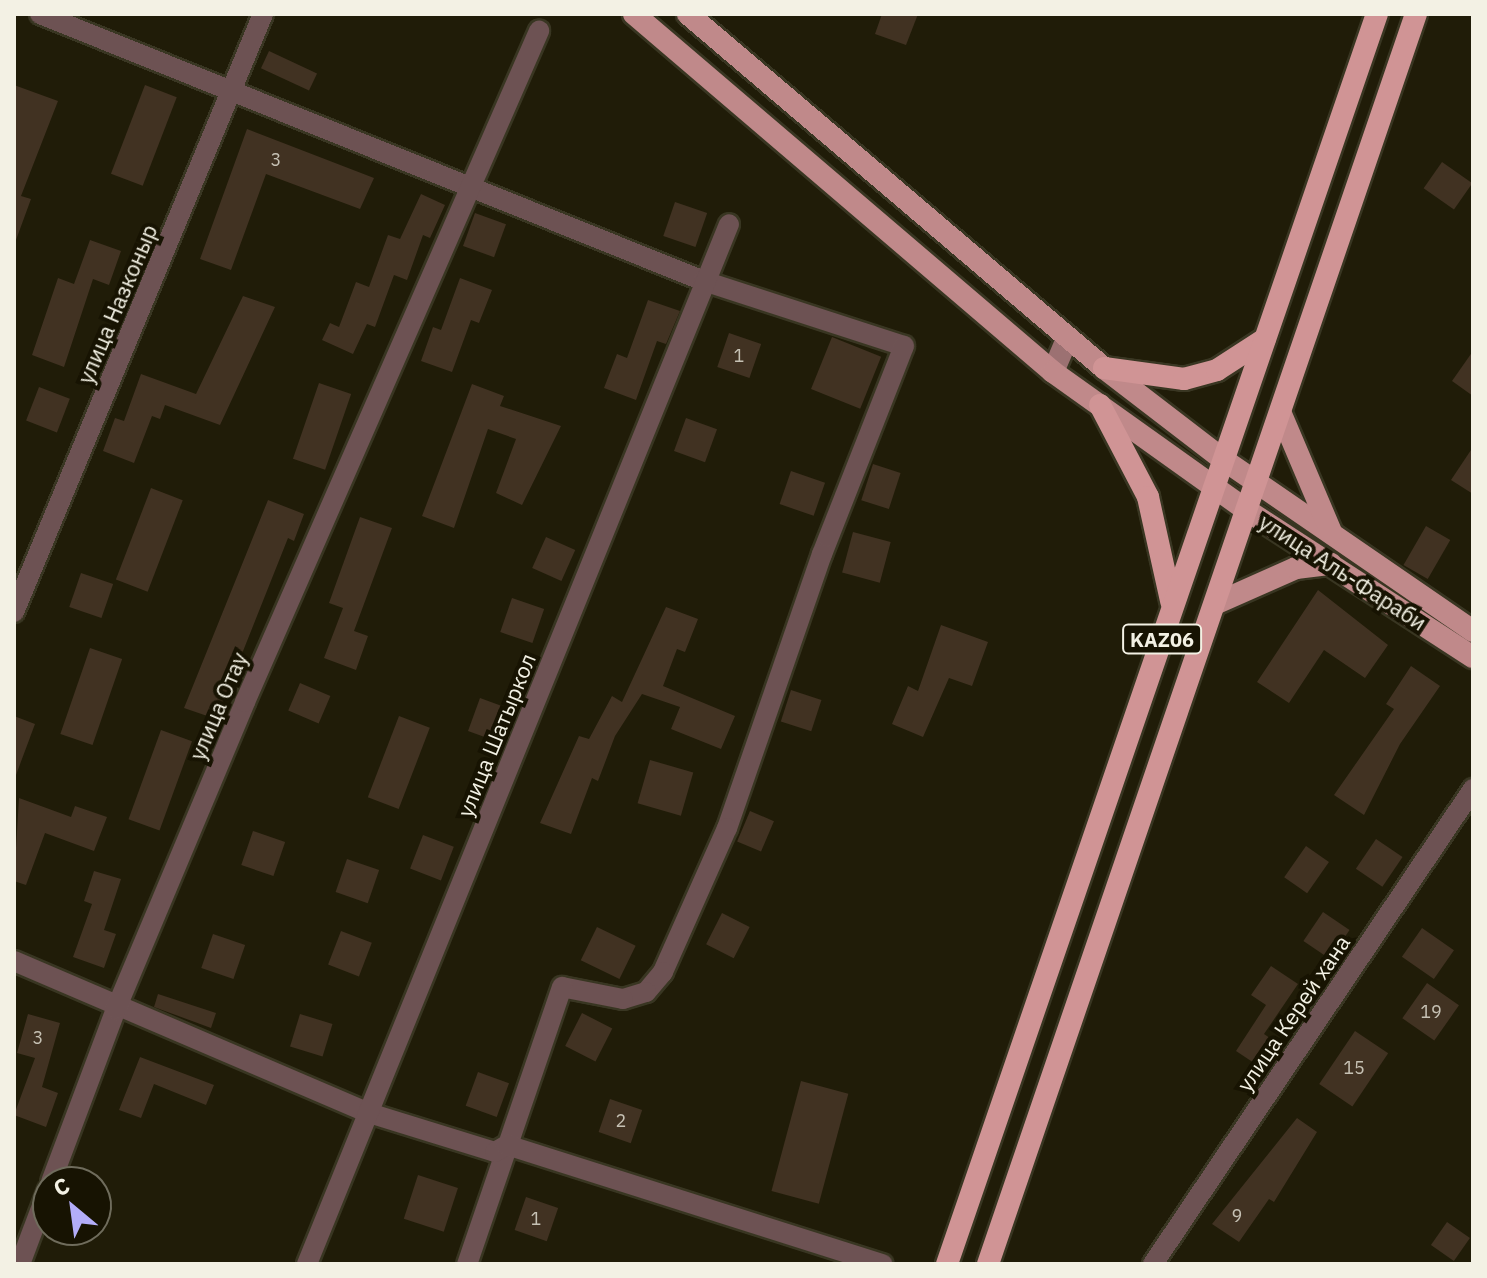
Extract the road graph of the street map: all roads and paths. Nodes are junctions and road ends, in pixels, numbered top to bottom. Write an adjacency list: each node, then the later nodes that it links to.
1 (40, 14): 8 (street)
2 (263, 14): 8 (street, улица Назконыр)
3 (634, 14): 15 (main road, улица Аль-Фараби)
4 (688, 14): 12 (main road, улица Аль-Фараби)
5 (1377, 14): 13 (highway, KАZ06)
6 (1416, 14): 17 (highway, KАZ06)
7 (539, 31): 9 (street, улица Отау)
8 (232, 94): 9 (street); 26 (street, улица Назконыр)
9 (467, 188): 11 (street); 31 (street, улица Отау)
10 (729, 224): 11 (street, улица Шатыркол)
11 (704, 281): 32 (street, улица Шатыркол); 33 (street)
12 (1067, 339): 14 (main road, улица Аль-Фараби); 15 (main road)
13 (1265, 339): 14 (highway); 18 (highway, KАZ06)
14 (1104, 368): 18 (main road, улица Аль-Фараби)
15 (1053, 372): 16 (main road, улица Аль-Фараби)
16 (1100, 405): 20 (main road, улица Аль-Фараби); 25 (highway)
17 (1281, 414): 19 (highway, KАZ06); 22 (main road)
18 (1224, 460): 19 (main road, улица Аль-Фараби); 20 (highway, KАZ06)
19 (1256, 482): 21 (highway, KАZ06); 22 (main road, улица Аль-Фараби)
20 (1215, 485): 21 (main road, улица Аль-Фараби); 25 (highway, KАZ06)
21 (1248, 511): 23 (main road, улица Аль-Фараби); 24 (highway, KАZ06)
22 (1334, 537): 27 (main road, улица Аль-Фараби)
23 (1331, 564): 24 (main road); 28 (main road, улица Аль-Фараби)
24 (1217, 603): 41 (highway, KАZ06)
25 (1172, 611): 40 (highway, KАZ06)
26 (14, 612)
27 (1473, 631)
28 (1473, 657)
29 (1473, 789): 42 (street, улица Керей хана)
30 (14, 961): 31 (street)
31 (116, 1009): 32 (street); 34 (street, улица Отау)
32 (369, 1113): 33 (street); 37 (street, улица Шатыркол)
33 (507, 1145): 38 (street); 39 (street)
34 (57, 1166)
35 (32, 1232): 36 (street)
36 (20, 1264)
37 (307, 1264)
38 (467, 1264)
39 (883, 1264)
40 (947, 1264)
41 (988, 1264)
42 (1153, 1264)

